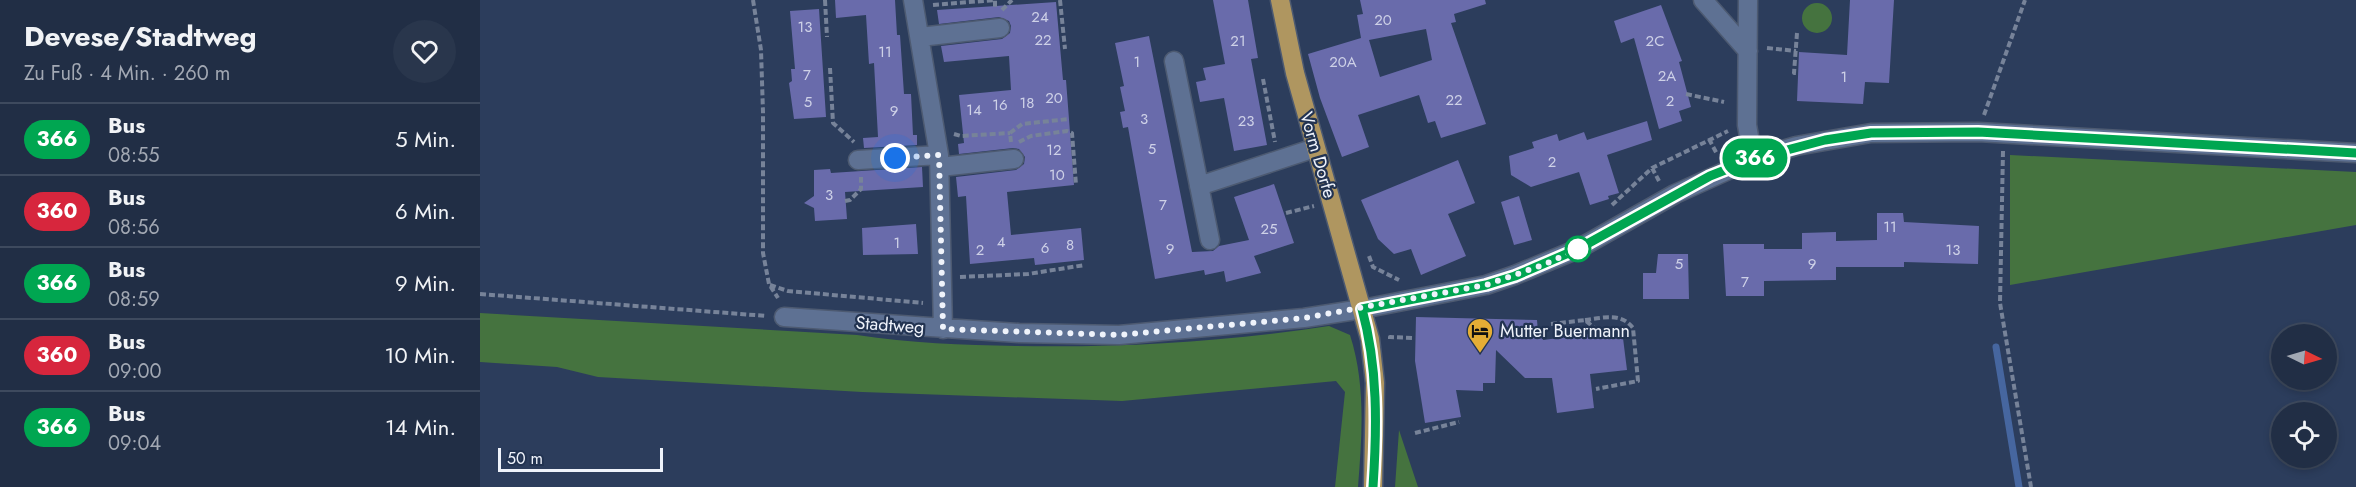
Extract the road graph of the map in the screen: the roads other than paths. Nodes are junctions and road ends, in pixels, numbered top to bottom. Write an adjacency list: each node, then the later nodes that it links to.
1 (1280, 0): 9 (main road, Vorm Dorfe)
2 (1703, 0): 7 (street)
3 (1749, 0): 7 (street)
4 (914, 4): 6 (street)
5 (998, 28): 6 (street)
6 (920, 37): 14 (street)
7 (1752, 49): 12 (street)
8 (1174, 61): 15 (street)
9 (1315, 148): 15 (street); 17 (main road, Vorm Dorfe)
10 (2356, 153): 12 (street, Stadtweg)
11 (1011, 157): 14 (street)
12 (1753, 159): 17 (street, Stadtweg)
13 (864, 160): 14 (street)
14 (940, 161): 19 (street)
15 (1199, 186): 16 (street)
16 (1210, 240)
17 (1362, 309): 19 (street, Stadtweg); 20 (main road, Vorm Dorfe)
18 (784, 317): 19 (street, Stadtweg)
19 (943, 329)
20 (1373, 487)

